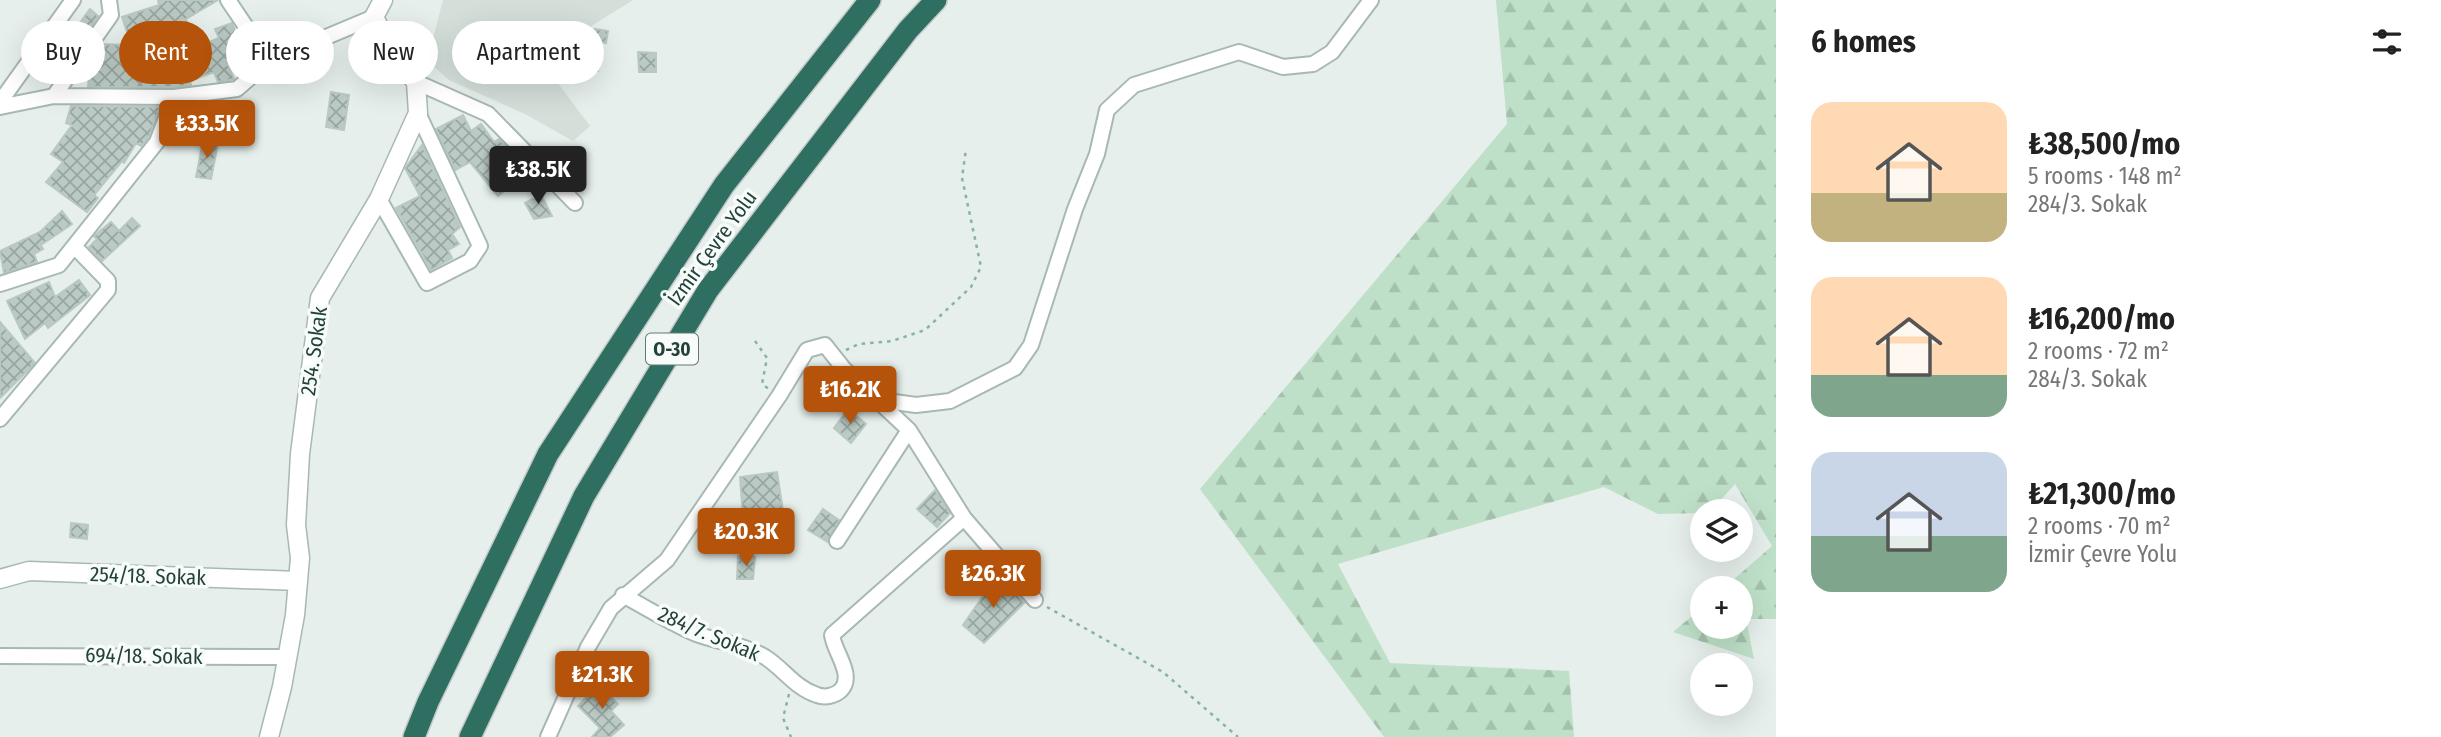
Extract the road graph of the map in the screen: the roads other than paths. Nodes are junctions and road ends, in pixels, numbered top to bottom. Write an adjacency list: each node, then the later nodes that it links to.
1 (73, 0): 17 (street)
2 (109, 0): 15 (street)
3 (228, 0): 9 (street)
4 (383, 0): 8 (street)
5 (870, 0): 35 (highway, İzmir Çevre Yolu / O-30)
6 (936, 0): 36 (highway, İzmir Çevre Yolu / O-30)
7 (1371, 0): 23 (street)
8 (374, 17): 10 (street); 11 (street)
9 (242, 21)
10 (376, 21)
11 (334, 34)
12 (243, 84): 16 (street)
13 (416, 84): 18 (street, 254. Sokak)
14 (420, 84): 20 (street)
15 (54, 96): 16 (street); 17 (street)
16 (174, 97): 21 (street)
17 (0, 104)
18 (418, 113): 19 (street, 254. Sokak); 19 (street)
19 (379, 199): 29 (street, 254. Sokak)
20 (575, 203)
21 (74, 246): 22 (street); 24 (street)
22 (0, 284)
23 (880, 400): 25 (street); 30 (street)
24 (0, 419)
25 (909, 430): 26 (street); 27 (street)
26 (964, 518): 30 (street, 284/7. Sokak); 31 (street)
27 (837, 541)
28 (0, 579): 29 (street, 254/18. Sokak)
29 (298, 580): 33 (street, 254. Sokak)
30 (624, 595): 37 (street)
31 (1035, 600)
32 (0, 656): 33 (street, 694/18. Sokak)
33 (287, 657): 34 (street, 254. Sokak)
34 (268, 737)
35 (414, 737)
36 (470, 737)
37 (548, 737)

